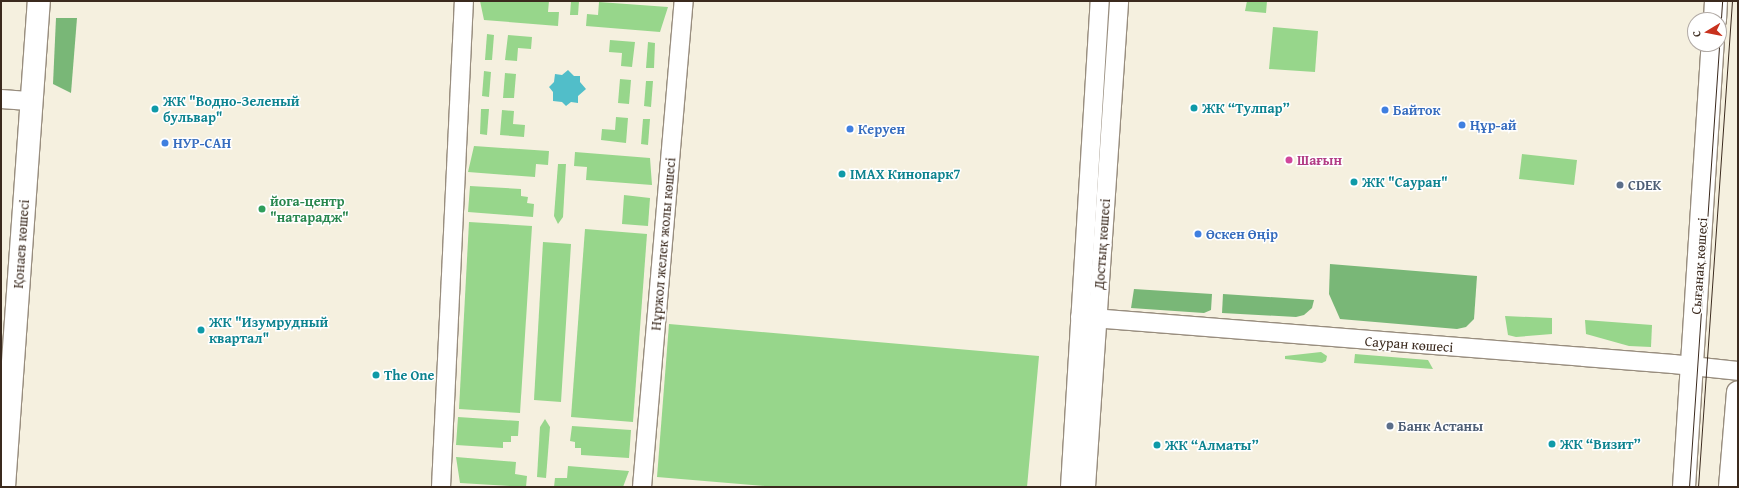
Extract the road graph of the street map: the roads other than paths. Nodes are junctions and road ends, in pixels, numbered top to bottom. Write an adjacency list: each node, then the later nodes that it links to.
1 (39, 1): 10 (main road, Қонаев көшесі)
2 (464, 1): 16 (street)
3 (684, 1): 17 (street, Нұржол желек жолы көшесі)
4 (1100, 1): 11 (street, Достық көшесі)
5 (1119, 1): 11 (street, Достық көшесі)
6 (1716, 1): 7 (main road)
7 (1715, 12)
8 (1713, 52): 12 (main road, Сығанақ көшесі)
9 (1, 99): 10 (street)
10 (32, 101): 15 (main road, Қонаев көшесі)
11 (1089, 318): 12 (street, Сауран көшесі); 18 (street, Достық көшесі); 19 (street, Достық көшесі)
12 (1693, 365): 13 (street, Сауран көшесі); 20 (main road, Сығанақ көшесі)
13 (1738, 371)
14 (1738, 392): 21 (main road)
15 (4, 487)
16 (441, 487)
17 (642, 487)
18 (1070, 487)
19 (1086, 487)
20 (1684, 487)
21 (1730, 487)

